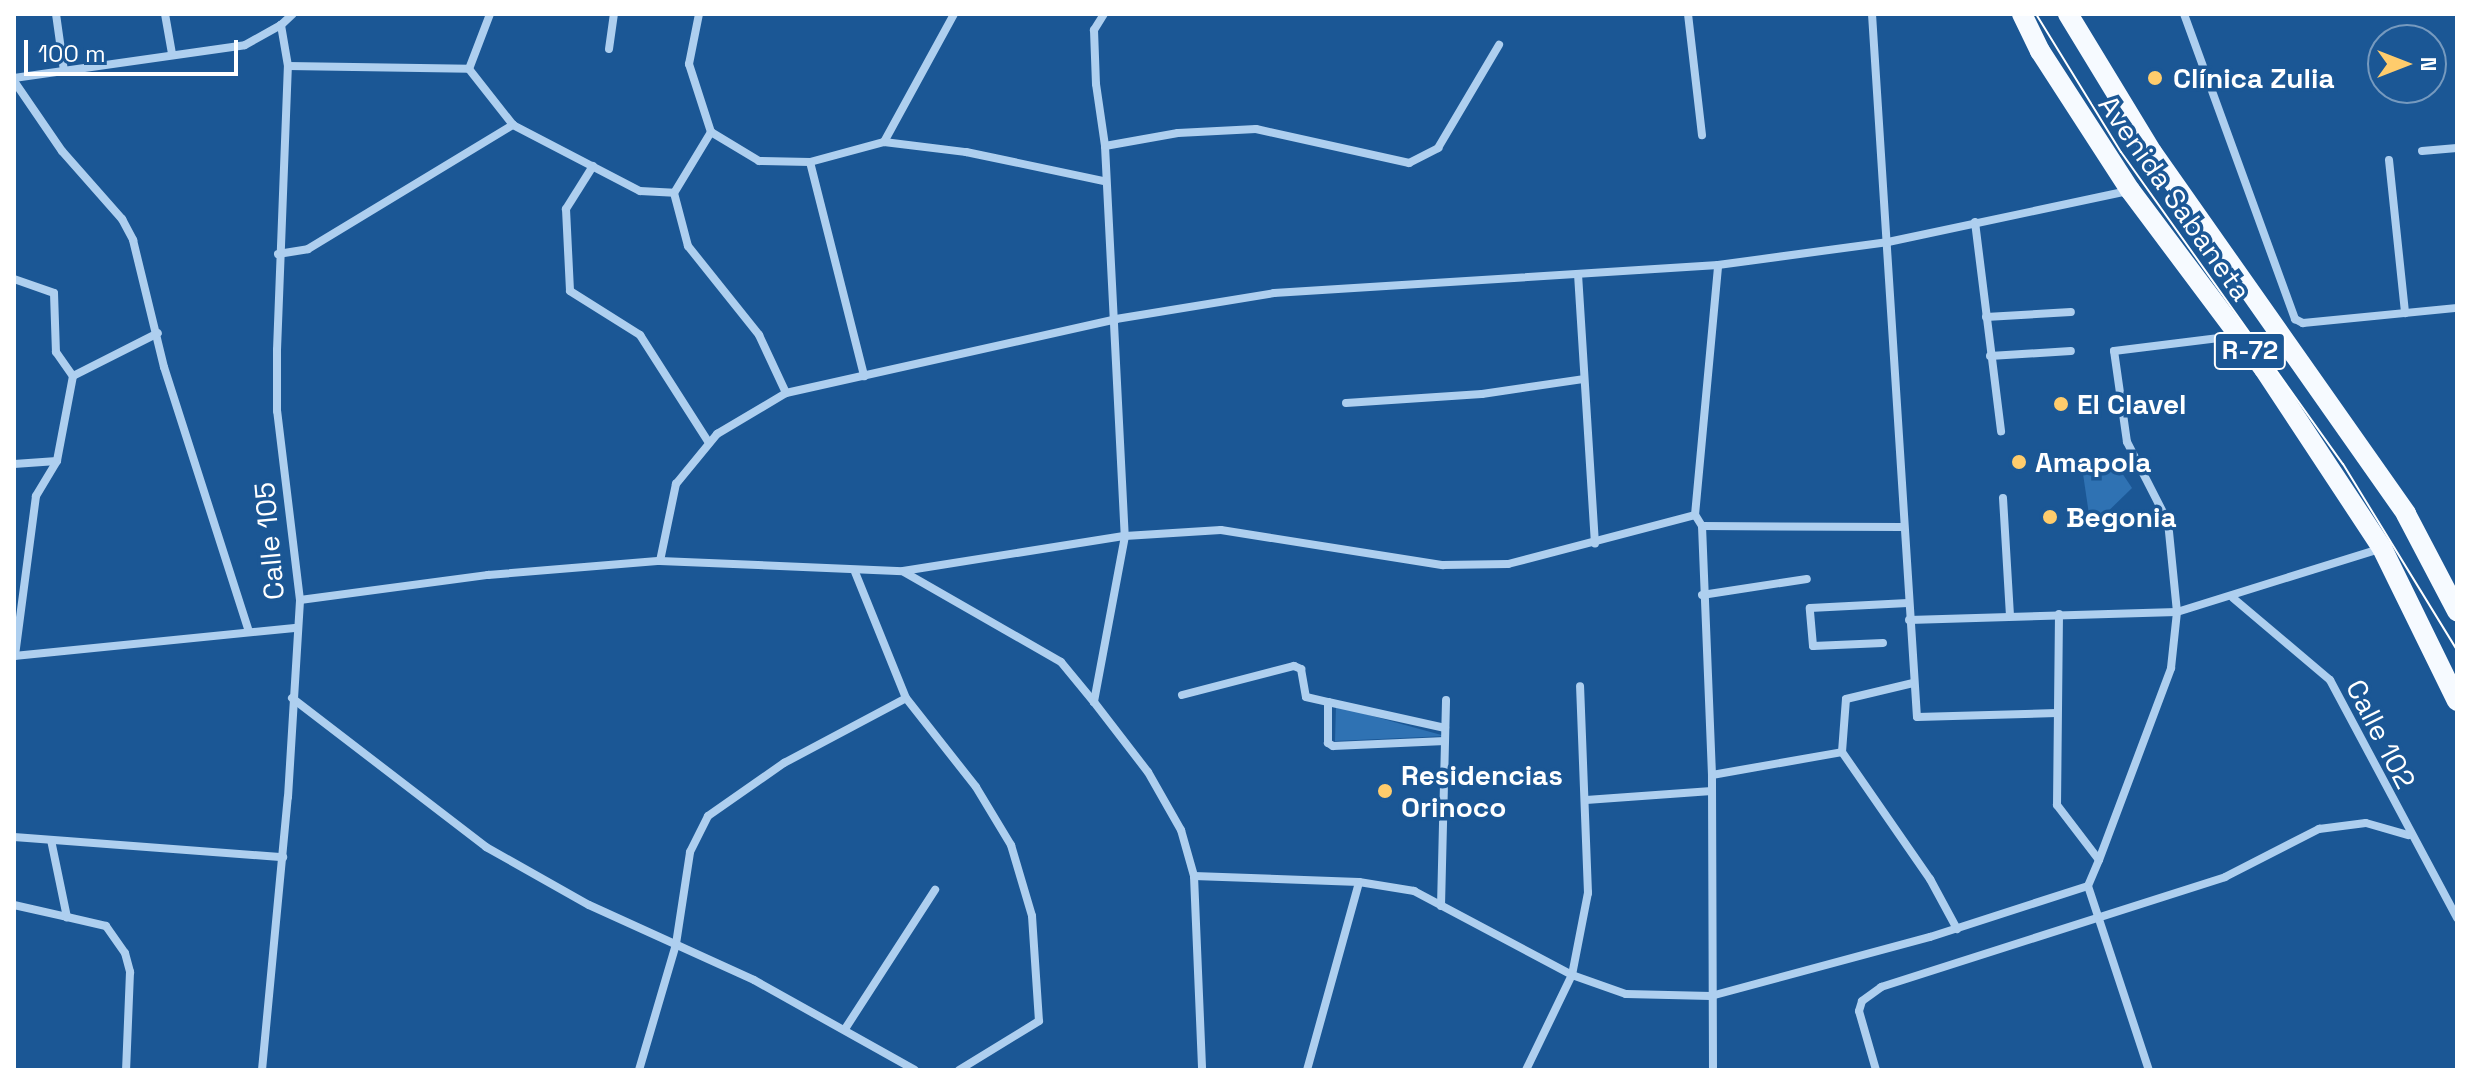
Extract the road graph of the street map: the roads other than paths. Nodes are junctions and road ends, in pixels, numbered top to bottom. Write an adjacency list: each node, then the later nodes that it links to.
1 (56, 14): 20 (street)
2 (165, 14): 17 (street)
3 (293, 14): 14 (street)
4 (490, 14): 19 (street)
5 (614, 14): 16 (street)
6 (699, 14): 23 (street)
7 (954, 14): 25 (street)
8 (1104, 14): 26 (street)
9 (1688, 14): 24 (street)
10 (1872, 14): 36 (street)
11 (2022, 14): 33 (main road, Avenida Sabaneta / R-72)
12 (2068, 14): 74 (main road, Avenida Sabaneta / R-72)
13 (2184, 14): 43 (street)
14 (281, 25): 17 (street); 18 (street, Calle 105)
15 (1499, 45): 26 (street)
16 (609, 49)
17 (172, 53): 20 (street)
18 (288, 66): 19 (street); 37 (street, Calle 105)
19 (469, 69): 22 (street)
20 (64, 71): 21 (street)
21 (14, 80): 46 (street)
22 (513, 125): 31 (street); 37 (street)
23 (711, 132): 30 (street); 34 (street)
24 (1702, 135)
25 (884, 142): 30 (street); 32 (street)
26 (1105, 146): 32 (street)
27 (2457, 148): 28 (street)
28 (2422, 151)
29 (2389, 160): 43 (street)
30 (810, 162): 51 (street)
31 (593, 166): 34 (street); 56 (street)
32 (1104, 181): 45 (street)
33 (2130, 190): 35 (street); 47 (main road, Avenida Sabaneta / R-72)
34 (674, 193): 53 (street)
35 (1975, 222): 36 (street); 44 (street)
36 (1888, 242): 38 (street); 62 (street)
37 (278, 254): 72 (street, Calle 105)
38 (1718, 265): 39 (street); 60 (street)
39 (1578, 274): 45 (street); 52 (street)
40 (14, 279): 50 (street)
41 (2457, 308): 43 (street)
42 (2071, 312): 44 (street)
43 (2405, 313)
44 (1986, 317): 49 (street)
45 (1116, 319): 51 (street); 63 (street)
46 (158, 333): 50 (street); 80 (street)
47 (2238, 335): 65 (main road, Avenida Sabaneta / R-72); 75 (street)
48 (2071, 351): 49 (street)
49 (1990, 356): 55 (street)
50 (73, 376): 57 (street)
51 (864, 376): 53 (street)
52 (1583, 379): 54 (street); 64 (street)
53 (786, 393): 56 (street)
54 (1346, 403)
55 (2001, 431)
56 (709, 443): 66 (street)
57 (57, 461): 58 (street); 82 (street)
58 (14, 464)
59 (2003, 498): 77 (street)
60 (1695, 515): 61 (street); 64 (street)
61 (1702, 526): 62 (street); 70 (street)
62 (1902, 527): 73 (street)
63 (1125, 536): 64 (street); 67 (street); 90 (street)
64 (1595, 543)
65 (2382, 548): 71 (street); 89 (main road, Avenida Sabaneta / R-72)
66 (660, 561): 68 (street); 72 (street)
67 (903, 571): 68 (street); 90 (street)
68 (855, 572): 87 (street)
69 (1807, 579): 70 (street)
70 (1702, 595): 96 (street)
71 (2233, 598): 75 (street); 99 (street, Calle 102)
72 (300, 600): 79 (street, Calle 105)
73 (1908, 603): 78 (street); 81 (street)
74 (2457, 611)
75 (2177, 612): 76 (street); 103 (street)
76 (2059, 614): 77 (street); 92 (street)
77 (2010, 616): 78 (street)
78 (1909, 620): 83 (street)
79 (295, 628): 80 (street); 86 (street, Calle 105)
80 (249, 631): 82 (street)
81 (1883, 643)
82 (14, 656)
83 (1913, 683): 92 (street); 95 (street)
84 (1580, 686): 98 (street)
85 (1182, 695): 91 (street)
86 (292, 698): 102 (street, Calle 105); 114 (street)
87 (906, 698): 114 (street); 122 (street)
88 (1446, 700): 93 (street)
89 (2457, 701)
90 (1094, 702): 104 (street)
91 (1328, 702): 93 (street); 94 (street)
92 (2057, 713): 103 (street)
93 (1445, 728): 94 (street)
94 (1445, 741): 109 (street)
95 (1842, 752): 96 (street); 113 (street)
96 (1712, 775): 97 (street)
97 (1712, 791): 98 (street); 116 (street)
98 (1586, 800): 115 (street)
99 (2408, 835): 110 (street); 112 (street, Calle 102)
100 (14, 837): 101 (street)
101 (51, 840): 102 (street); 111 (street)
102 (283, 857): 119 (street, Calle 105)
103 (2099, 860): 106 (street)
104 (1194, 876): 105 (street); 123 (street)
105 (1359, 882): 109 (street); 124 (street)
106 (2088, 886): 110 (street); 113 (street)
107 (935, 890): 117 (street)
108 (14, 905): 111 (street)
109 (1441, 906): 115 (street)
110 (2097, 915): 127 (street); 128 (street)
111 (67, 917): 118 (street)
112 (2457, 918)
113 (1957, 929): 116 (street)
114 (676, 944): 117 (street); 120 (street)
115 (1572, 975): 116 (street); 125 (street)
116 (1711, 996): 126 (street)
117 (845, 1029): 121 (street)
118 (126, 1070)
119 (262, 1070)
120 (639, 1070)
121 (915, 1070)
122 (959, 1070)
123 (1202, 1070)
124 (1307, 1070)
125 (1526, 1070)
126 (1713, 1070)
127 (1876, 1070)
128 (2149, 1070)

